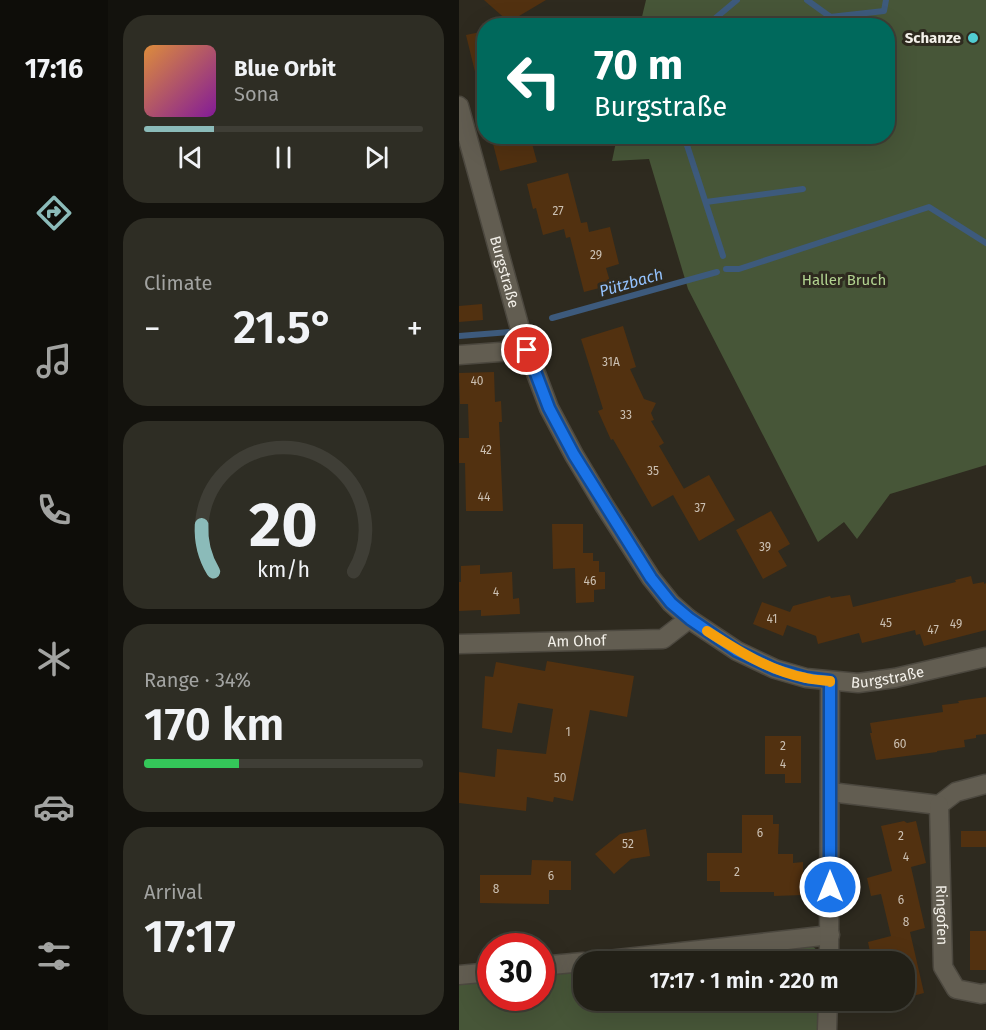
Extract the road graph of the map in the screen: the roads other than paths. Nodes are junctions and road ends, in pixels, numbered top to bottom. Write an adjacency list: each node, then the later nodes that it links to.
1 (459, 106): 2 (street, Burgstraße)
2 (527, 350): 3 (street); 4 (street, Burgstraße)
3 (459, 355)
4 (690, 619): 5 (street, Am Ohof); 7 (street, Burgstraße)
5 (459, 644)
6 (986, 657): 7 (street, Burgstraße)
7 (830, 681): 9 (street)
8 (986, 784): 10 (street)
9 (830, 792): 10 (street); 11 (street)
10 (939, 805): 18 (street, Ringofen)
11 (829, 935): 12 (street); 13 (street)
12 (698, 951)
13 (829, 951)
14 (573, 963): 15 (street)
15 (555, 965)
16 (477, 973): 17 (street)
17 (459, 975)
18 (986, 993)
19 (828, 1011): 20 (street)
20 (827, 1030)

